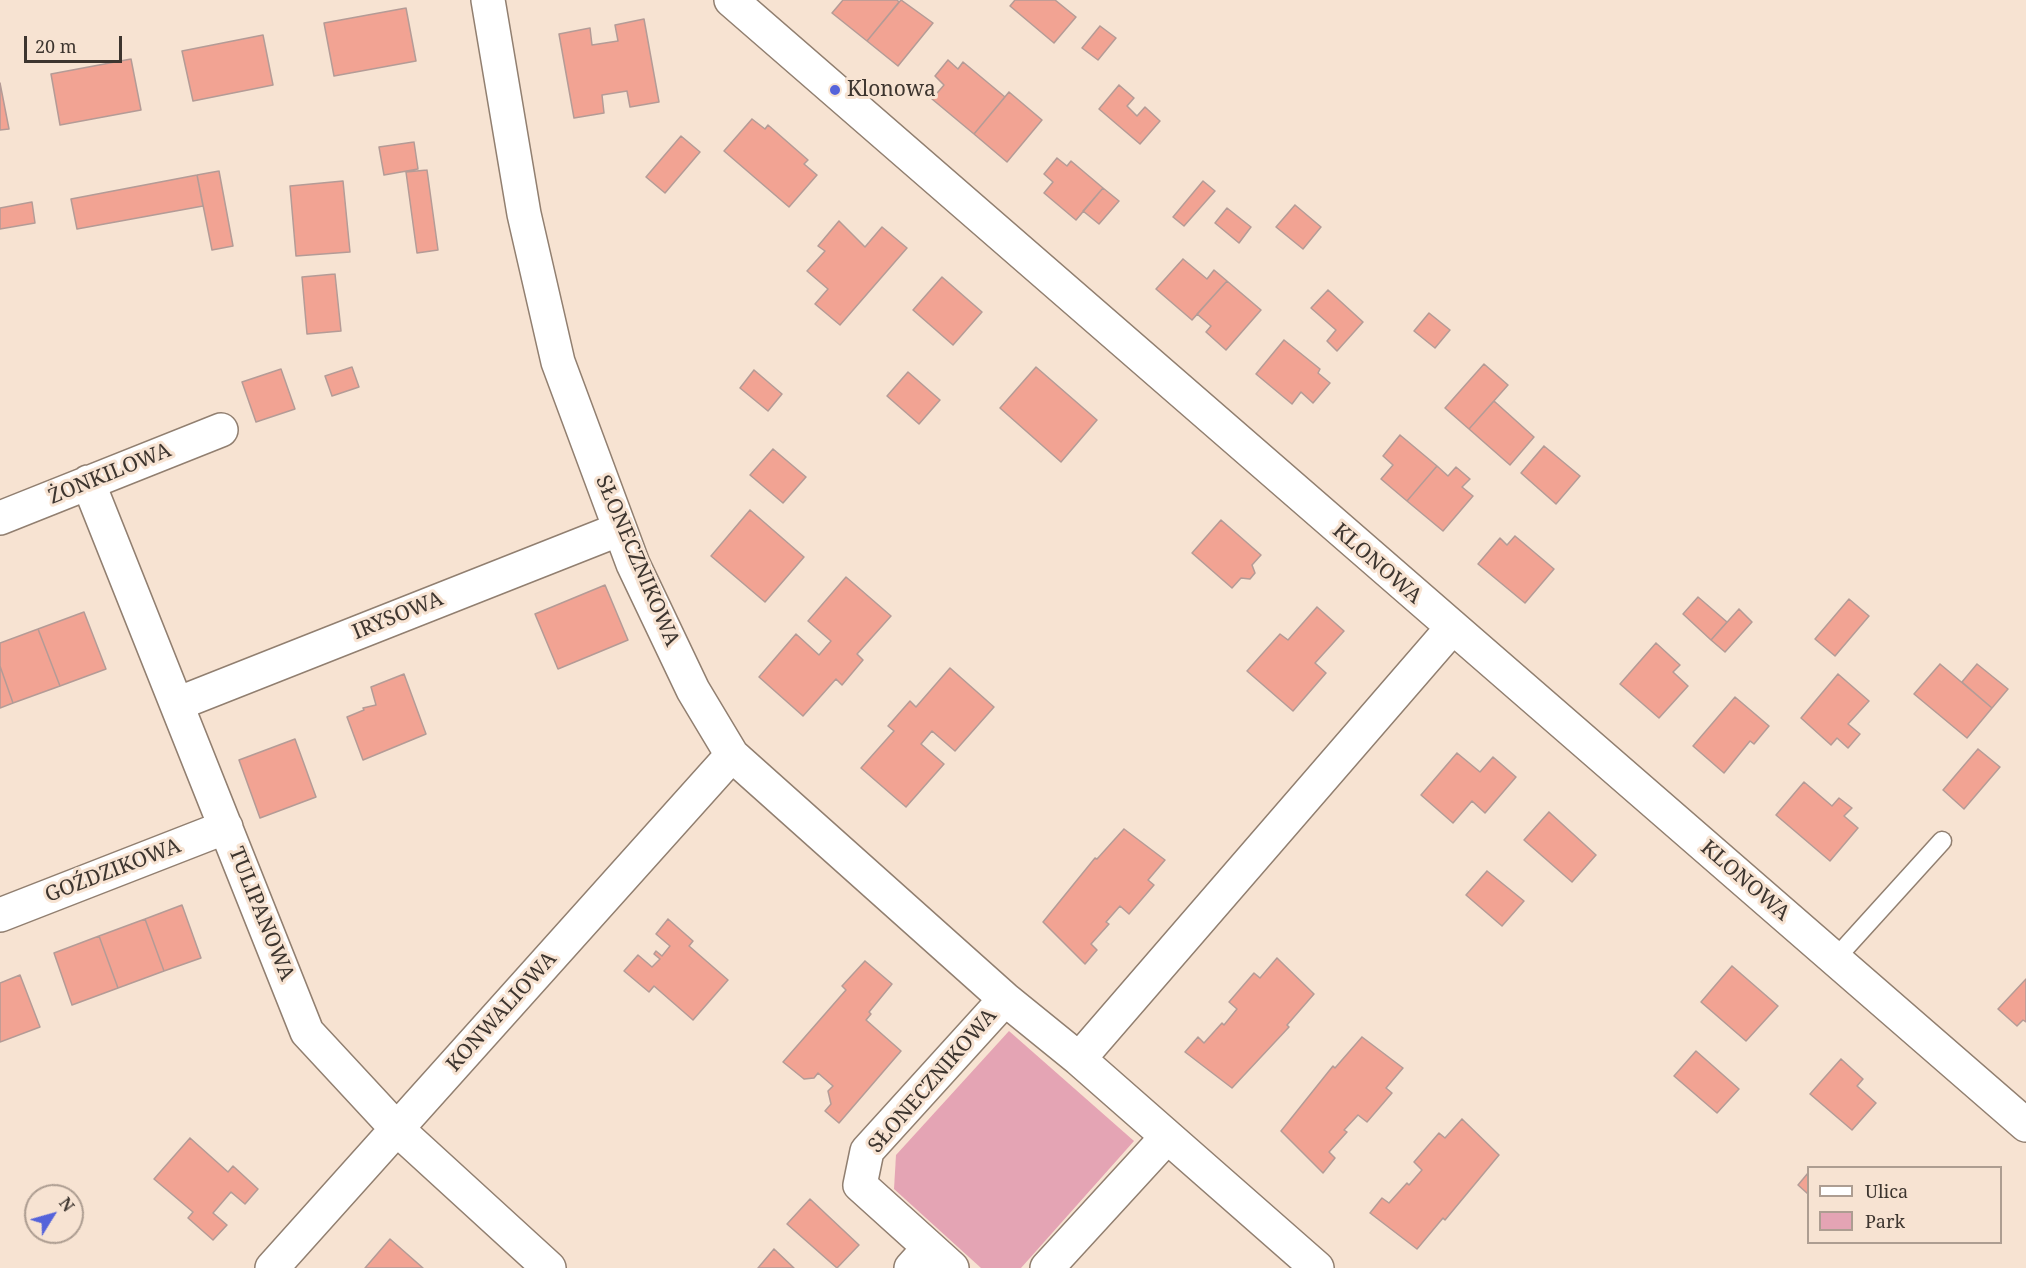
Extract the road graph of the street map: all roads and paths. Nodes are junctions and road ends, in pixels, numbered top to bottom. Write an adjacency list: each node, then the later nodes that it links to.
1 (488, 0): 6 (street, SŁONECZNIKOWA)
2 (731, 0): 7 (street, KLONOWA)
3 (221, 430): 4 (street, ŻONKILOWA)
4 (88, 483): 5 (street, ŻONKILOWA); 8 (street, TULIPANOWA)
5 (0, 518)
6 (620, 529): 8 (street, IRYSOWA); 9 (street, SŁONECZNIKOWA)
7 (1452, 628): 13 (street, KLONOWA); 15 (street)
8 (177, 704): 10 (street, TULIPANOWA)
9 (732, 755): 14 (street, SŁONECZNIKOWA); 17 (street, KONWALIOWA)
10 (226, 827): 12 (street, GOŹDZIKOWA); 17 (street, TULIPANOWA)
11 (1942, 841): 13 (lane)
12 (0, 915)
13 (1835, 959): 16 (street, KLONOWA)
14 (1005, 999): 15 (street, SŁONECZNIKOWA); 19 (street, SŁONECZNIKOWA)
15 (1079, 1059): 18 (street, SŁONECZNIKOWA)
16 (2026, 1125)
17 (397, 1129): 20 (street, KONWALIOWA); 21 (street, TULIPANOWA)
18 (1167, 1137): 22 (street); 23 (street, SŁONECZNIKOWA)
19 (931, 1261)
20 (272, 1268)
21 (549, 1268)
22 (1047, 1268)
23 (1317, 1268)

